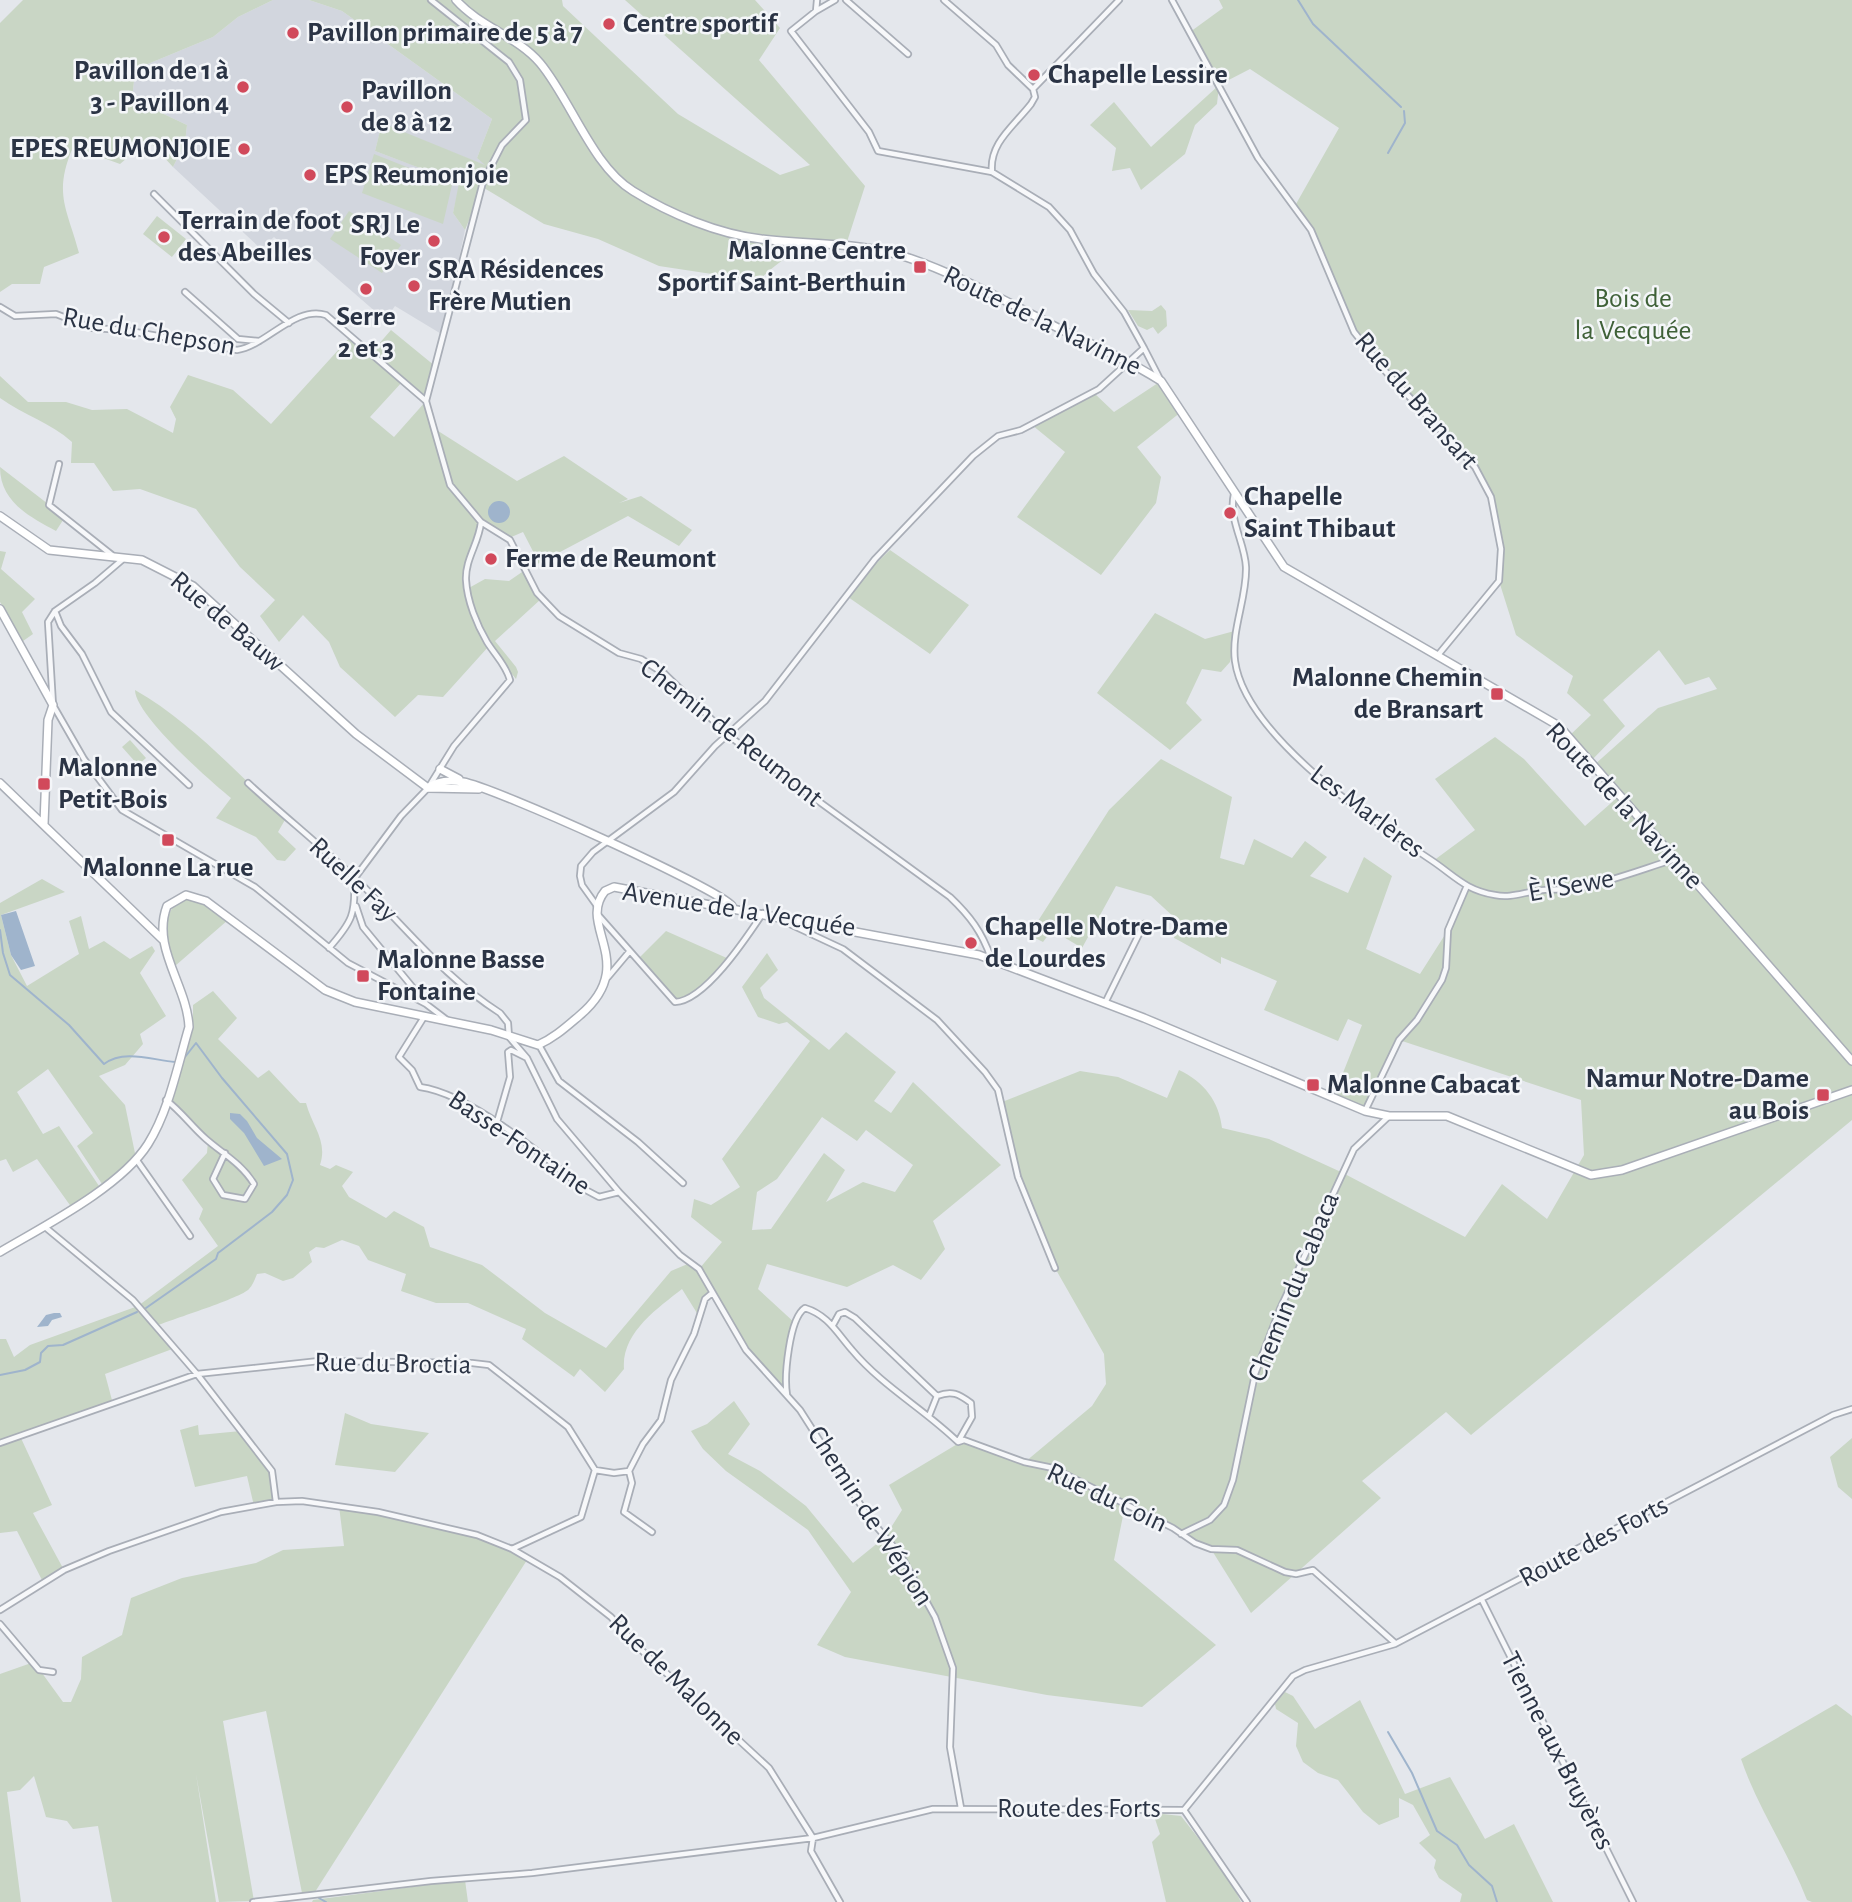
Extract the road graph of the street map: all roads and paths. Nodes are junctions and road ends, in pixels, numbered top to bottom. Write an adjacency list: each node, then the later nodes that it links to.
1 (432, 0): 21 (street, Chemin de Reumont)
2 (456, 0): 19 (street, Route de la Navinne)
3 (817, 0): 9 (street)
4 (835, 0): 9 (street)
5 (846, 0): 10 (street)
6 (944, 0): 11 (street)
7 (1119, 0): 11 (street)
8 (1172, 0): 30 (street, Rue du Bransart)
9 (816, 11): 12 (street)
10 (908, 54)
11 (1033, 89): 12 (street)
12 (992, 173): 18 (street)
13 (154, 194): 16 (street)
14 (185, 292): 17 (street)
15 (0, 307): 17 (street, Rue du Chepson)
16 (289, 323): 17 (street, Rue du Chepson); 21 (street, Rue du Chepson)
17 (263, 341)
18 (1144, 348): 19 (street); 20 (street)
19 (1130, 361): 20 (street, Route de la Navinne); 32 (street)
20 (1161, 381): 23 (street, Route de la Navinne)
21 (426, 401): 25 (street, Chemin de Reumont)
22 (59, 464): 26 (street)
23 (1234, 494): 30 (street, Route de la Navinne); 44 (street, Les Marlères)
24 (0, 516): 26 (street, Rue de Bauw)
25 (481, 522): 32 (street, Chemin de Reumont); 33 (street)
26 (112, 555): 27 (street, Rue de Bauw)
27 (125, 557): 29 (street); 38 (street, Rue de Bauw)
28 (0, 609): 31 (street)
29 (55, 611): 31 (street); 37 (street)
30 (1437, 656): 42 (street, Route de la Navinne)
31 (53, 705): 40 (street); 53 (street)
32 (729, 736): 41 (street); 55 (street, Chemin de Reumont)
33 (440, 769): 34 (street); 38 (street)
34 (466, 782): 38 (street); 39 (street)
35 (248, 783): 43 (street, Ruelle Fay)
36 (1, 785): 40 (street)
37 (189, 785)
38 (428, 788): 39 (street); 43 (street)
39 (493, 790): 41 (street)
40 (44, 824): 52 (street)
41 (605, 841): 46 (street); 47 (street)
42 (1675, 859): 44 (street, È l'Sewe); 64 (street, Route de la Navinne)
43 (354, 878): 45 (street); 61 (street, Ruelle Fay)
44 (1466, 888): 67 (street)
45 (356, 906): 53 (street); 58 (street)
46 (732, 906): 47 (street, Avenue de la Vecquée); 48 (street, Avenue de la Vecquée)
47 (597, 907): 50 (street, Avenue de la Vecquée)
48 (763, 912): 49 (street, Avenue de la Vecquée); 54 (street)
49 (776, 914): 55 (street, Avenue de la Vecquée); 77 (street)
50 (599, 916): 54 (street); 56 (street, Avenue de la Vecquée)
51 (1144, 924): 57 (street)
52 (163, 940): 59 (street); 66 (street)
53 (329, 948): 58 (street)
54 (629, 951): 56 (street)
55 (991, 959): 57 (street, Avenue de la Vecquée)
56 (608, 977): 62 (street)
57 (1105, 1003): 67 (street, Avenue de la Vecquée)
58 (426, 1004): 60 (street)
59 (425, 1016): 60 (street); 69 (street, Basse-Fontaine)
60 (451, 1023): 61 (street)
61 (509, 1037): 62 (street); 63 (street)
62 (538, 1045): 72 (street)
63 (527, 1058): 69 (street); 73 (street)
64 (1852, 1061)
65 (1852, 1090): 68 (street, Avenue de la Vecquée)
66 (166, 1100): 70 (street); 71 (street)
67 (1364, 1111): 68 (street, Avenue de la Vecquée)
68 (1389, 1116): 91 (street, Chemin du Cabaca)
69 (498, 1122): 73 (street, Basse-Fontaine)
70 (225, 1153): 70 (street)
71 (136, 1158): 74 (street); 75 (street)
72 (683, 1183)
73 (618, 1192): 78 (street)
74 (45, 1226): 76 (street); 80 (street)
75 (190, 1236)
76 (0, 1252)
77 (1055, 1268)
78 (711, 1294): 81 (street, Chemin de Wépion); 88 (street)
79 (833, 1325): 81 (street, Rue du Coin); 82 (street); 84 (street, Rue du Coin)
80 (197, 1374): 86 (street, Rue du Broctia); 87 (street, Rue du Broctia); 89 (street)
81 (787, 1396): 98 (street, Chemin de Wépion)
82 (937, 1396): 84 (street); 85 (street)
83 (1852, 1409): 93 (street, Route des Forts)
84 (929, 1416): 85 (street, Rue du Coin)
85 (958, 1442): 91 (street, Rue du Coin)
86 (0, 1443)
87 (595, 1471): 88 (street); 92 (street)
88 (629, 1471): 90 (street)
89 (276, 1502): 92 (street, Rue de Malonne); 94 (street, Rue de Malonne)
90 (652, 1532)
91 (1180, 1534): 96 (street, Rue du Coin)
92 (512, 1549): 100 (street, Rue de Malonne)
93 (1482, 1600): 96 (street, Route des Forts); 104 (street, Tienne aux Bruyères)
94 (0, 1610)
95 (0, 1624): 97 (street)
96 (1395, 1644): 99 (street, Route des Forts)
97 (53, 1672)
98 (961, 1808): 99 (street, Route des Forts); 100 (street, Route des Forts)
99 (1184, 1810): 103 (street)
100 (813, 1838): 101 (street, Route des Forts); 102 (street, Rue de Malonne)
101 (253, 1902)
102 (840, 1902)
103 (1247, 1902)
104 (1633, 1902)

